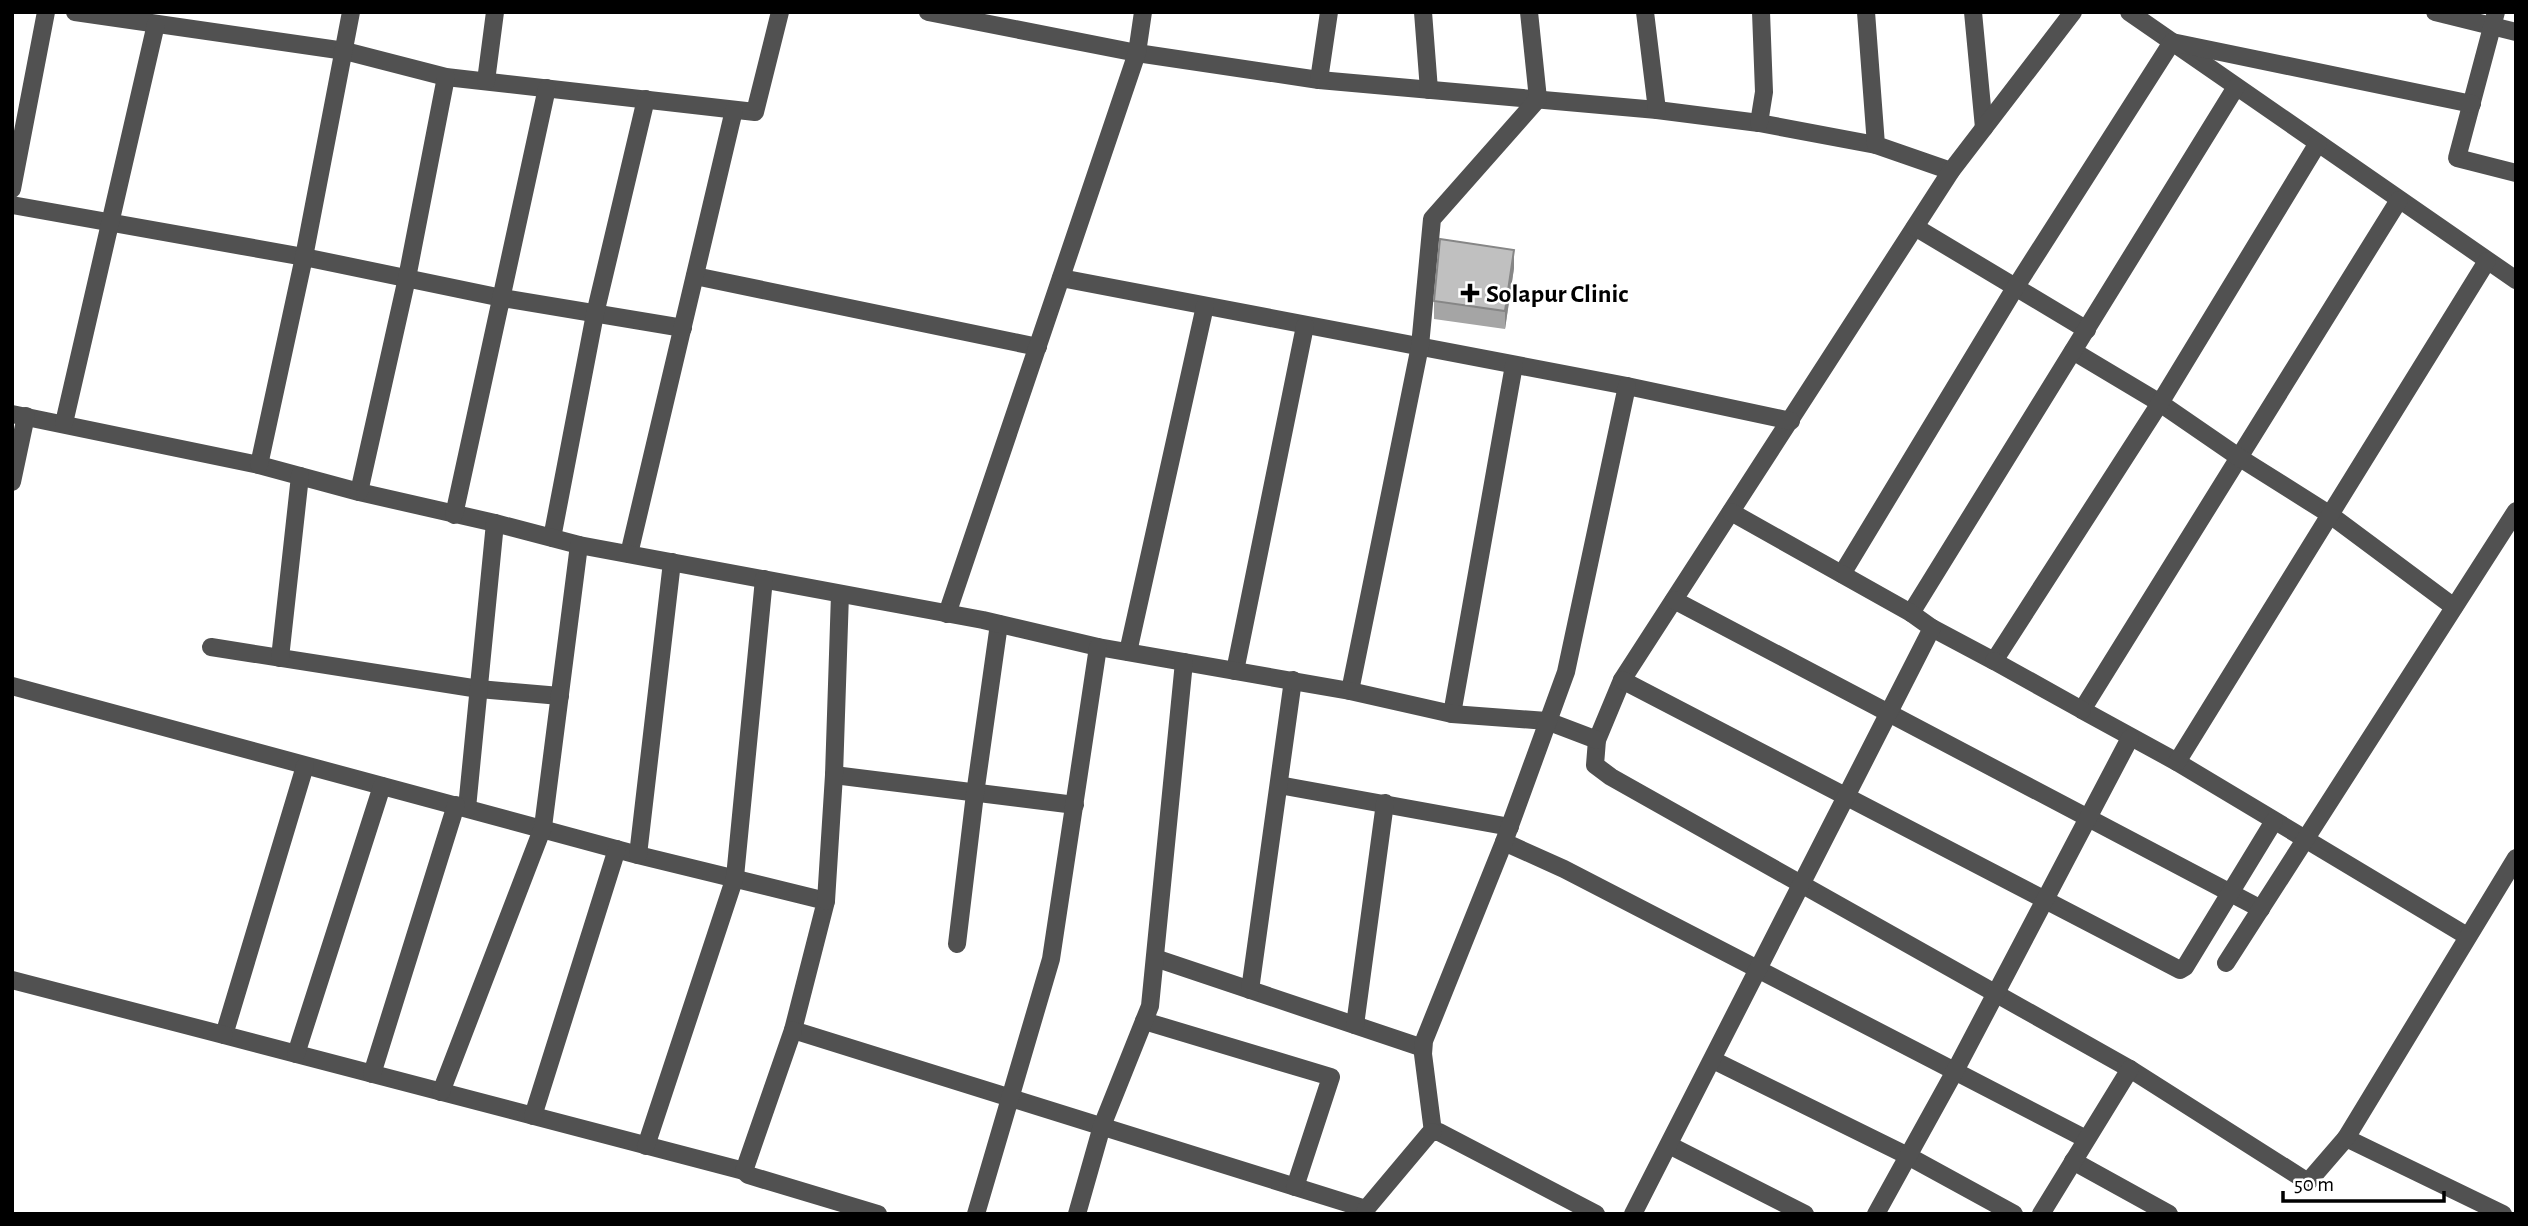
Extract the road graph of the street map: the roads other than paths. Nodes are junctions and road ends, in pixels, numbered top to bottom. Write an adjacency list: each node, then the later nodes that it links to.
1 (46, 12): 41 (street)
2 (75, 12): 19 (street)
3 (351, 12): 22 (street)
4 (495, 12): 26 (street)
5 (780, 12): 33 (street)
6 (928, 12): 23 (street)
7 (1143, 12): 23 (street)
8 (1329, 12): 25 (street)
9 (1423, 12): 29 (street)
10 (1529, 12): 30 (street)
11 (1645, 12): 34 (street)
12 (1762, 12): 35 (street)
13 (1866, 12): 38 (street)
14 (1973, 12): 36 (street)
15 (2073, 12): 36 (street)
16 (2129, 12): 21 (street)
17 (2435, 12): 18 (street)
18 (2494, 19): 20 (street); 32 (street)
19 (156, 24): 22 (street); 44 (street)
20 (2516, 32)
21 (2172, 42): 27 (street); 32 (street); 52 (street)
22 (345, 51): 24 (street); 46 (street)
23 (1137, 52): 25 (street); 50 (street)
24 (446, 77): 26 (street); 49 (street)
25 (1319, 80): 29 (street)
26 (486, 81): 28 (street)
27 (2236, 87): 37 (street); 58 (street)
28 (547, 88): 31 (street); 53 (street)
29 (1429, 90): 30 (street)
30 (1538, 99): 34 (street); 59 (street)
31 (646, 100): 33 (street); 55 (street)
32 (2472, 104): 40 (street)
33 (734, 110): 48 (street)
34 (1657, 110): 35 (street)
35 (1759, 123): 38 (street)
36 (1984, 128): 39 (street)
37 (2318, 143): 42 (street); 64 (street)
38 (1876, 145): 39 (street)
39 (1951, 171): 45 (street)
40 (2516, 173)
41 (12, 189)
42 (2399, 200): 47 (street); 68 (street)
43 (12, 205): 44 (street)
44 (109, 222): 46 (street); 67 (street)
45 (1915, 227): 52 (street); 66 (street)
46 (304, 257): 49 (street); 69 (street)
47 (2487, 261): 51 (street); 76 (street)
48 (695, 276): 57 (street); 60 (street)
49 (407, 278): 53 (street); 72 (street)
50 (1061, 278): 54 (street); 60 (street)
51 (2516, 280)
52 (2015, 288): 58 (street); 82 (street)
53 (502, 298): 55 (street); 75 (street)
54 (1205, 306): 56 (street); 93 (street)
55 (595, 314): 57 (street); 78 (street)
56 (1305, 326): 59 (street); 97 (street)
57 (683, 328): 80 (street)
58 (2087, 330): 61 (street)
59 (1420, 346): 62 (street); 102 (street)
60 (1038, 347): 88 (street)
61 (2073, 351): 64 (street); 87 (street)
62 (1514, 365): 63 (street); 105 (street)
63 (1627, 386): 66 (street); 107 (street)
64 (2160, 403): 68 (street); 95 (street)
65 (19, 415): 67 (street); 71 (street)
66 (1791, 421): 74 (street)
67 (64, 423): 69 (street)
68 (2240, 458): 76 (street); 104 (street)
69 (260, 464): 70 (street)
70 (300, 476): 72 (street); 94 (street)
71 (12, 482)
72 (359, 492): 75 (street)
73 (2516, 511): 86 (street)
74 (1731, 512): 82 (street); 85 (street)
75 (454, 514): 77 (street)
76 (2329, 514): 86 (street); 110 (street)
77 (495, 523): 78 (street); 101 (street)
78 (552, 538): 79 (street)
79 (579, 545): 80 (street); 103 (street)
80 (629, 554): 81 (street)
81 (673, 562): 83 (street); 126 (street)
82 (1842, 574): 87 (street)
83 (764, 579): 84 (street); 128 (street)
84 (840, 594): 88 (street); 112 (street)
85 (1674, 600): 99 (street); 106 (street)
86 (2454, 607): 124 (street)
87 (1911, 613): 90 (street)
88 (947, 614): 89 (street)
89 (999, 624): 92 (street); 115 (street)
90 (1932, 628): 95 (street); 106 (street)
91 (211, 647): 94 (street)
92 (1098, 647): 93 (street); 118 (street)
93 (1128, 652): 96 (street)
94 (280, 658): 101 (street)
95 (1994, 661): 104 (street)
96 (1184, 662): 97 (street); 136 (street)
97 (1235, 671): 98 (street)
98 (1293, 680): 102 (street); 113 (street)
99 (1622, 680): 109 (street); 116 (street)
100 (12, 687): 111 (street)
101 (479, 689): 103 (street); 119 (street)
102 (1350, 691): 105 (street)
103 (560, 696): 122 (street)
104 (2082, 710): 108 (street)
105 (1452, 714): 107 (street)
106 (1887, 715): 116 (street); 120 (street)
107 (1547, 721): 109 (street); 123 (street)
108 (2130, 738): 110 (street); 120 (street)
109 (1597, 740): 129 (street)
110 (2177, 762): 121 (street)
111 (305, 766): 114 (street); 145 (street)
112 (834, 775): 115 (street); 132 (street)
113 (1279, 785): 117 (street); 140 (street)
114 (382, 786): 119 (street); 147 (street)
115 (975, 794): 118 (street); 135 (street)
116 (1845, 796): 129 (street); 131 (street)
117 (1385, 803): 123 (street); 143 (street)
118 (1074, 805): 153 (street)
119 (461, 806): 122 (street); 151 (street)
120 (2087, 819): 130 (street); 131 (street)
121 (2274, 821): 124 (street); 130 (street)
122 (543, 827): 125 (street); 152 (street)
123 (1507, 834): 138 (street); 146 (street)
124 (2304, 839): 133 (street); 134 (street)
125 (617, 849): 126 (street); 154 (street)
126 (638, 855): 128 (street)
127 (2516, 858): 134 (street)
128 (735, 877): 132 (street); 160 (street)
129 (1801, 886): 138 (street); 141 (street)
130 (2230, 893): 131 (street); 133 (street)
131 (2044, 899): 141 (street)
132 (826, 901): 144 (street)
133 (2261, 909): 137 (street)
134 (2467, 936): 157 (street)
135 (957, 944)
136 (1155, 958): 140 (street); 142 (street)
137 (2226, 963)
138 (1759, 970): 148 (street); 150 (street)
139 (12, 980): 145 (street)
140 (1250, 990): 143 (street)
141 (1995, 992): 149 (street); 150 (street)
142 (1144, 1021): 155 (street); 164 (street)
143 (1355, 1025): 146 (street)
144 (793, 1030): 153 (street); 163 (street)
145 (224, 1035): 147 (street)
146 (1423, 1048): 156 (street)
147 (296, 1054): 151 (street)
148 (1713, 1060): 159 (street); 161 (street)
149 (2130, 1069): 157 (street); 158 (street)
150 (1955, 1070): 158 (street); 161 (street)
151 (372, 1074): 152 (street)
152 (441, 1092): 154 (street)
153 (1011, 1098): 155 (street); 167 (street)
154 (533, 1116): 160 (street)
155 (1101, 1126): 164 (street); 168 (street)
156 (1433, 1132): 165 (street); 169 (street)
157 (2346, 1138): 176 (street)
158 (2086, 1139): 162 (street)
159 (1669, 1145): 170 (street); 171 (street)
160 (646, 1146): 163 (street)
161 (1908, 1156): 172 (street); 173 (street)
162 (2073, 1161): 174 (street); 175 (street)
163 (744, 1171): 166 (street)
164 (1295, 1187): 165 (street)
165 (1366, 1211)
166 (878, 1214)
167 (976, 1214)
168 (1077, 1214)
169 (1597, 1214)
170 (1633, 1214)
171 (1805, 1214)
172 (1876, 1214)
173 (2014, 1214)
174 (2041, 1214)
175 (2169, 1214)
176 (2503, 1214)

